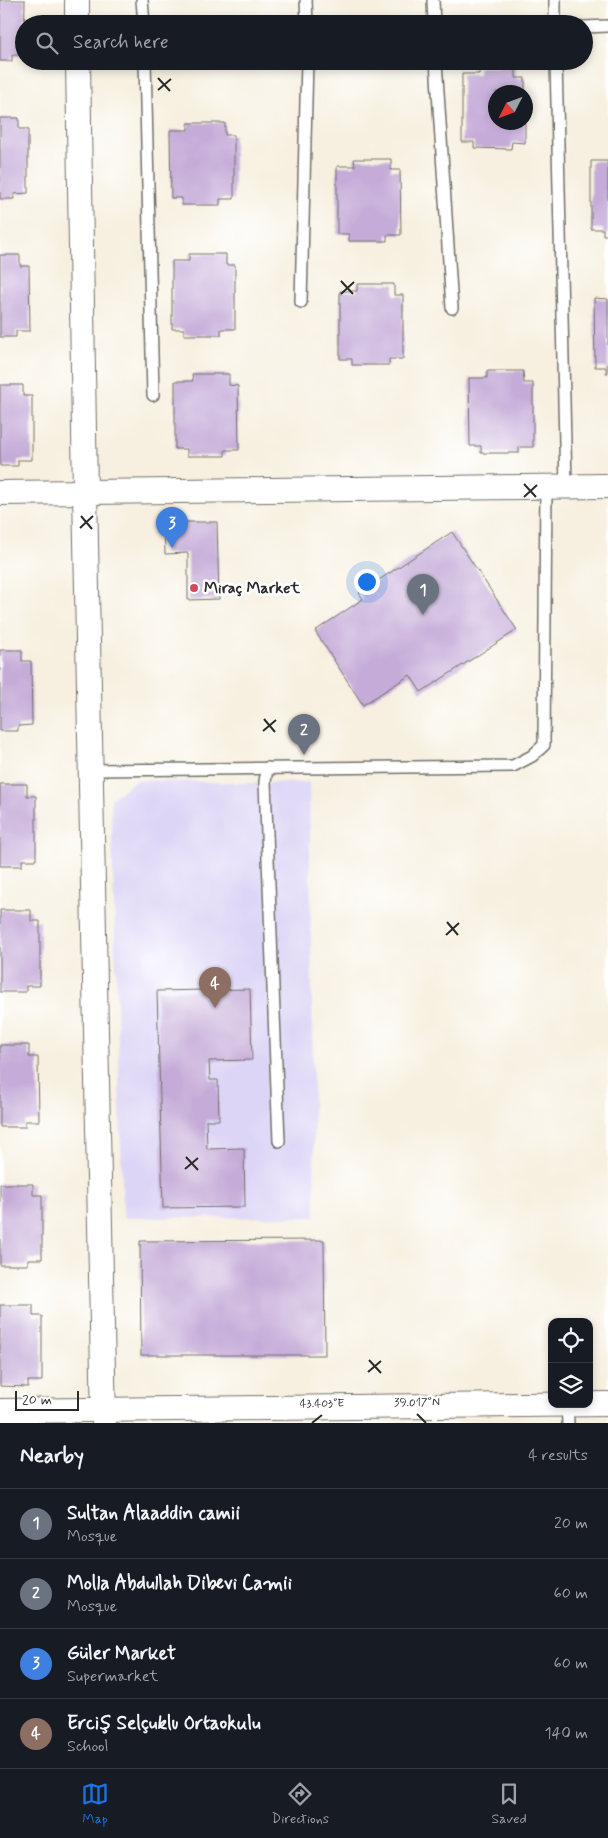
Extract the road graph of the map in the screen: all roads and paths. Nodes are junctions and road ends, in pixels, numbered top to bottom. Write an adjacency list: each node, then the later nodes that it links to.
1 (77, 0): 6 (street)
2 (142, 0): 7 (lane)
3 (306, 0): 8 (lane)
4 (434, 0): 9 (lane)
5 (555, 0): 10 (lane)
6 (77, 15)
7 (143, 15)
8 (307, 15)
9 (434, 15)
10 (555, 15)
11 (608, 26): 12 (lane)
12 (593, 27)
13 (78, 70): 23 (street)
14 (145, 70): 20 (lane)
15 (307, 70): 18 (lane)
16 (437, 70): 19 (lane)
17 (556, 70): 21 (lane)
18 (301, 302)
19 (452, 308)
20 (153, 395)
21 (556, 486): 22 (street); 23 (street); 25 (lane)
22 (608, 486)
23 (85, 492): 24 (street); 26 (street)
24 (0, 493)
25 (267, 768): 26 (lane); 27 (lane)
26 (91, 770): 33 (street)
27 (280, 1140)
28 (548, 1404): 33 (street)
29 (593, 1404): 30 (street)
30 (608, 1404)
31 (567, 1408): 34 (lane)
32 (0, 1411): 33 (street)
33 (104, 1416)
34 (568, 1423)

